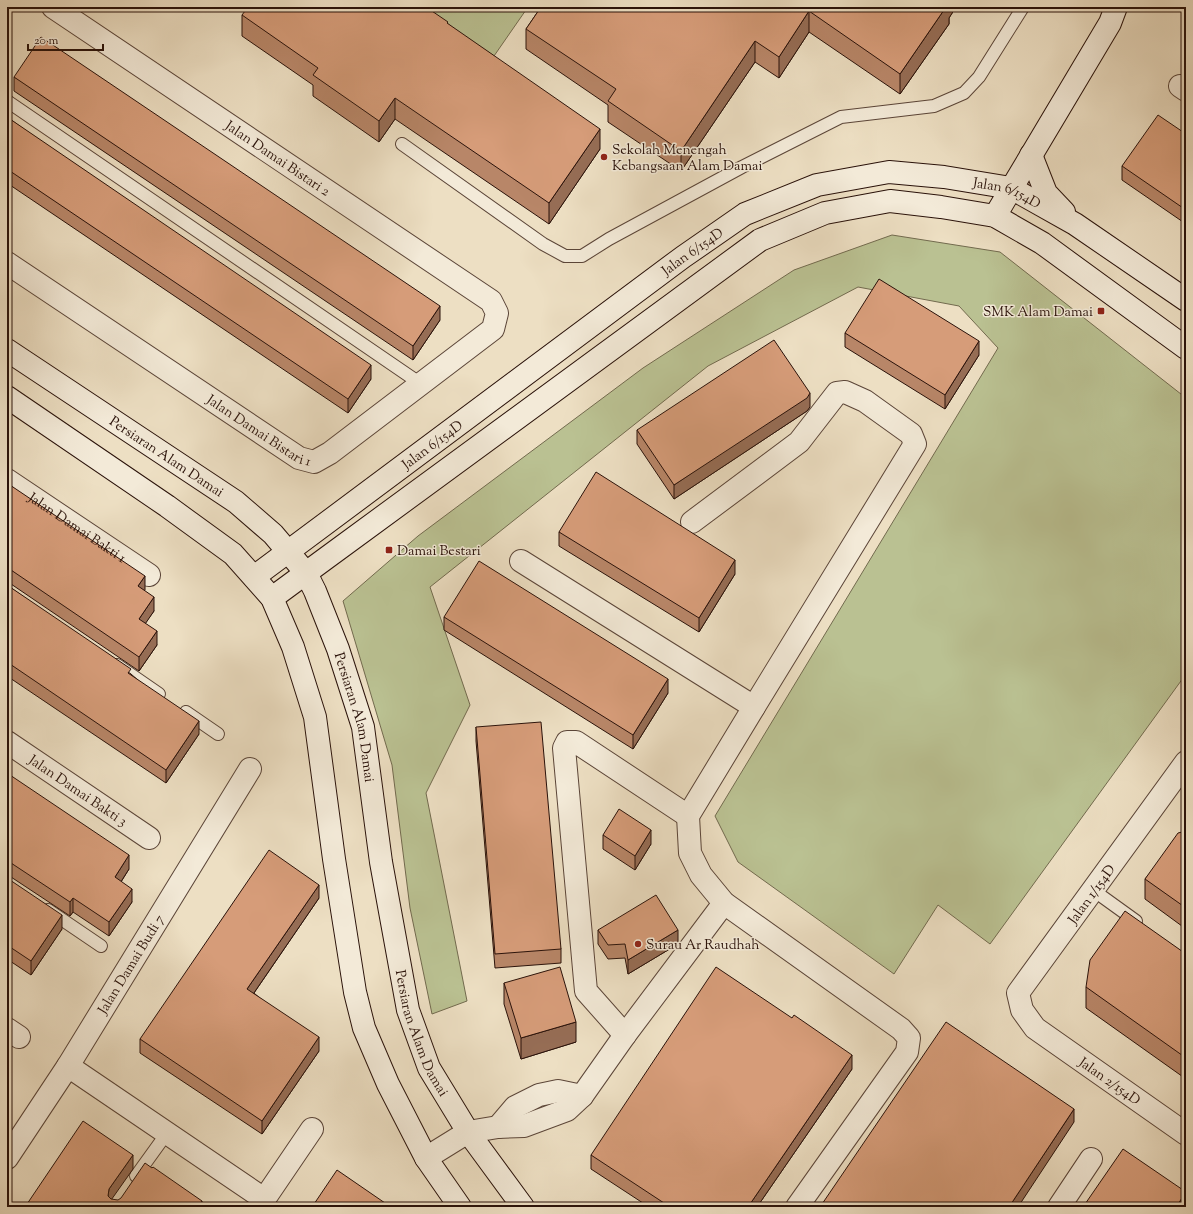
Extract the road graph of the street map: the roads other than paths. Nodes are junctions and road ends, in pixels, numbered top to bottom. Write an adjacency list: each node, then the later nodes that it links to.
1 (53, 7): 13 (street, Jalan Damai Bistari 2)
2 (1022, 7): 5 (lane)
3 (1116, 7): 6 (street)
4 (7, 101): 16 (lane)
5 (402, 144)
6 (1031, 155): 7 (street); 8 (street); 10 (street)
7 (972, 181): 8 (street, Jalan 6/154D); 20 (street, Jalan 6/154D)
8 (1011, 188): 9 (street); 10 (street, Jalan 6/154D)
9 (995, 216): 14 (street, Jalan 6/154D); 24 (street, Jalan 6/154D)
10 (1075, 224): 12 (street, Jalan 6/154D)
11 (7, 263): 16 (street, Jalan Damai Bistari 1)
12 (1186, 300)
13 (497, 313): 16 (street, Jalan Damai Bistari 1)
14 (1186, 348)
15 (7, 350): 20 (street, Persiaran Alam Damai)
16 (421, 384)
17 (7, 397): 23 (street)
18 (7, 480): 22 (street, Jalan Damai Bakti 1)
19 (692, 522): 29 (street)
20 (294, 547): 23 (street, Jalan 6/154D); 24 (street, Persiaran Alam Damai)
21 (521, 561): 29 (street)
22 (149, 575)
23 (254, 577): 25 (street)
24 (310, 582): 25 (street, Jalan 6/154D); 45 (street, Persiaran Alam Damai)
25 (272, 598): 49 (street)
26 (106, 658): 27 (lane)
27 (165, 698)
28 (179, 707): 30 (lane)
29 (754, 707): 34 (street)
30 (218, 734)
31 (7, 742): 35 (street, Jalan Damai Bakti 3)
32 (250, 768): 43 (street, Jalan Damai Budi 7)
33 (1184, 769): 36 (street, Jalan 1/154D)
34 (688, 816): 37 (street); 42 (street)
35 (149, 838)
36 (1093, 890): 39 (lane); 41 (street, Jalan 1/154D)
37 (724, 903): 42 (street); 55 (street)
38 (38, 904): 40 (lane)
39 (1143, 926)
40 (102, 946)
41 (1035, 1028): 47 (street, Jalan 2/154D)
42 (625, 1035): 45 (street)
43 (68, 1066): 46 (street); 48 (street, Jalan Damai Budi 7)
44 (312, 1129): 52 (street)
45 (468, 1132): 49 (street); 54 (street, Persiaran Alam Damai)
46 (167, 1133): 51 (lane); 52 (street)
47 (1186, 1134)
48 (7, 1158)
49 (426, 1158): 53 (street)
50 (1091, 1159): 56 (street)
51 (128, 1188)
52 (262, 1203)
53 (460, 1207)
54 (523, 1207)
55 (797, 1207)
56 (1059, 1207)

